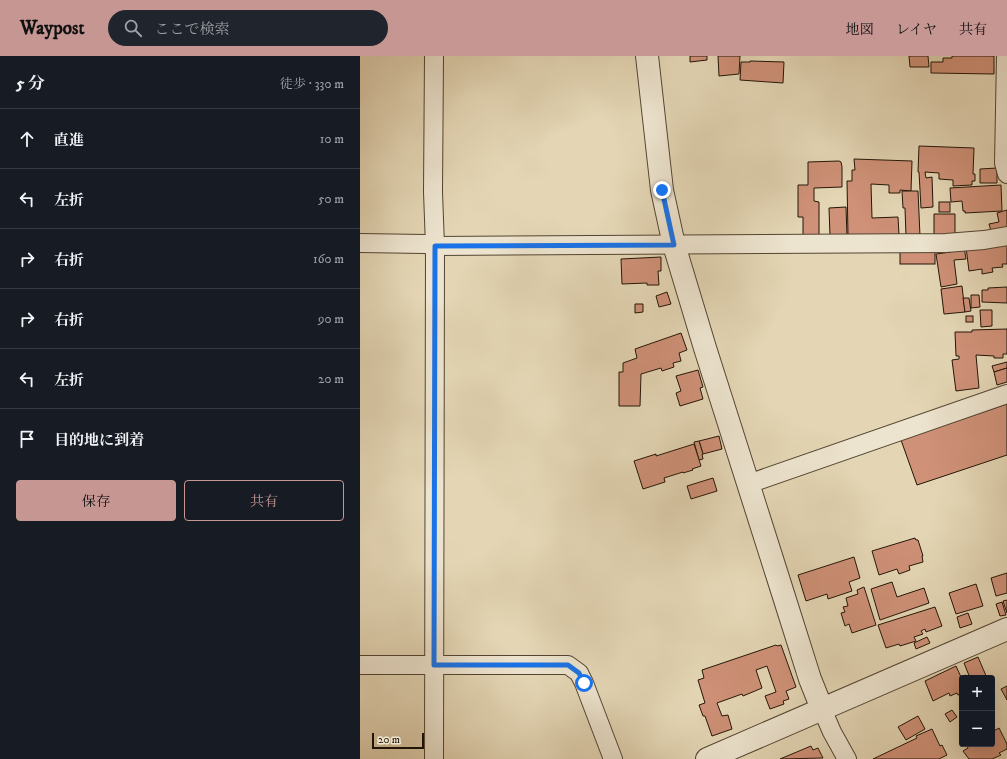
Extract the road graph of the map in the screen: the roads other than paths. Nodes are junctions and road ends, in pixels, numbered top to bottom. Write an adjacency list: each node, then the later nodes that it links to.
1 (434, 56): 8 (street)
2 (647, 56): 7 (street)
3 (1006, 56): 4 (street)
4 (1007, 174)
5 (1007, 236): 7 (street)
6 (360, 244): 8 (street)
7 (674, 245): 8 (street); 10 (street)
8 (435, 246): 13 (street)
9 (1007, 394): 10 (street)
10 (748, 484): 14 (street)
11 (1007, 629): 14 (street)
12 (360, 665): 13 (street)
13 (434, 665): 15 (street); 16 (street)
14 (822, 709): 17 (street); 18 (street)
15 (434, 759)
16 (613, 759)
17 (707, 759)
18 (847, 759)

